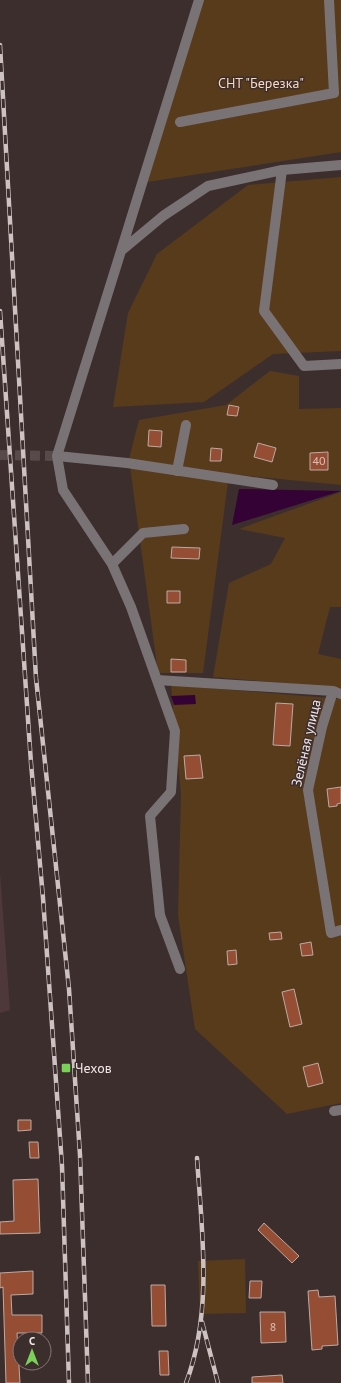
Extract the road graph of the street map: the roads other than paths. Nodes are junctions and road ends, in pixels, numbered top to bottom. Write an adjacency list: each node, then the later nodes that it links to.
1 (199, 0): 7 (street)
2 (329, 0): 3 (street)
3 (337, 92): 4 (street)
4 (180, 122)
5 (341, 165): 6 (street)
6 (282, 170): 7 (street); 8 (street)
7 (121, 251): 10 (street)
8 (341, 364)
9 (186, 425): 11 (street)
10 (58, 456): 11 (street); 14 (street)
11 (177, 471): 12 (street)
12 (273, 485)
13 (184, 529): 14 (street)
14 (112, 564): 15 (street)
15 (157, 680): 16 (street, Зелёная улица); 18 (street)
16 (337, 692): 17 (street, Зелёная улица)
17 (341, 930)
18 (180, 969)

